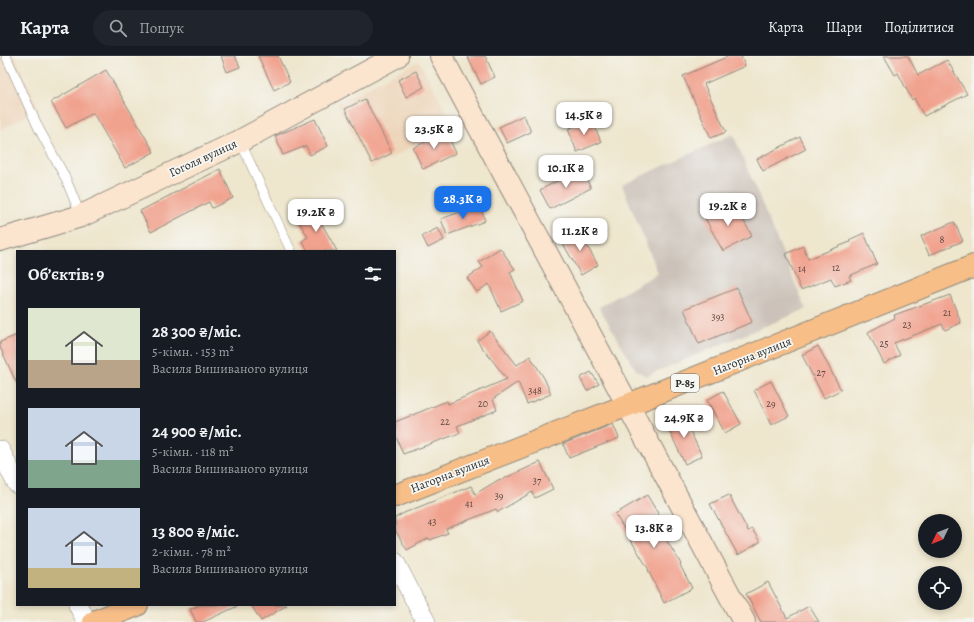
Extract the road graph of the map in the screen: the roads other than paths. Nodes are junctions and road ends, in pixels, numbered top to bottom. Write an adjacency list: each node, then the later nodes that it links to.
1 (6, 56): 5 (lane)
2 (397, 56): 4 (street, Гоголя вулиця)
3 (441, 56): 9 (street)
4 (240, 141): 5 (street, Гоголя вулиця); 7 (lane)
5 (81, 216): 6 (street, Гоголя вулиця)
6 (0, 240)
7 (291, 250)
8 (974, 266): 9 (main road, Нагорна вулиця / Р-85)
9 (628, 405): 12 (main road, Нагорна вулиця / Р-85); 19 (street)
10 (0, 450): 11 (street)
11 (16, 482)
12 (396, 496)
13 (396, 564): 18 (street)
14 (79, 606): 16 (street)
15 (134, 606): 17 (main road)
16 (87, 622)
17 (94, 622)
18 (426, 622)
19 (744, 622)

